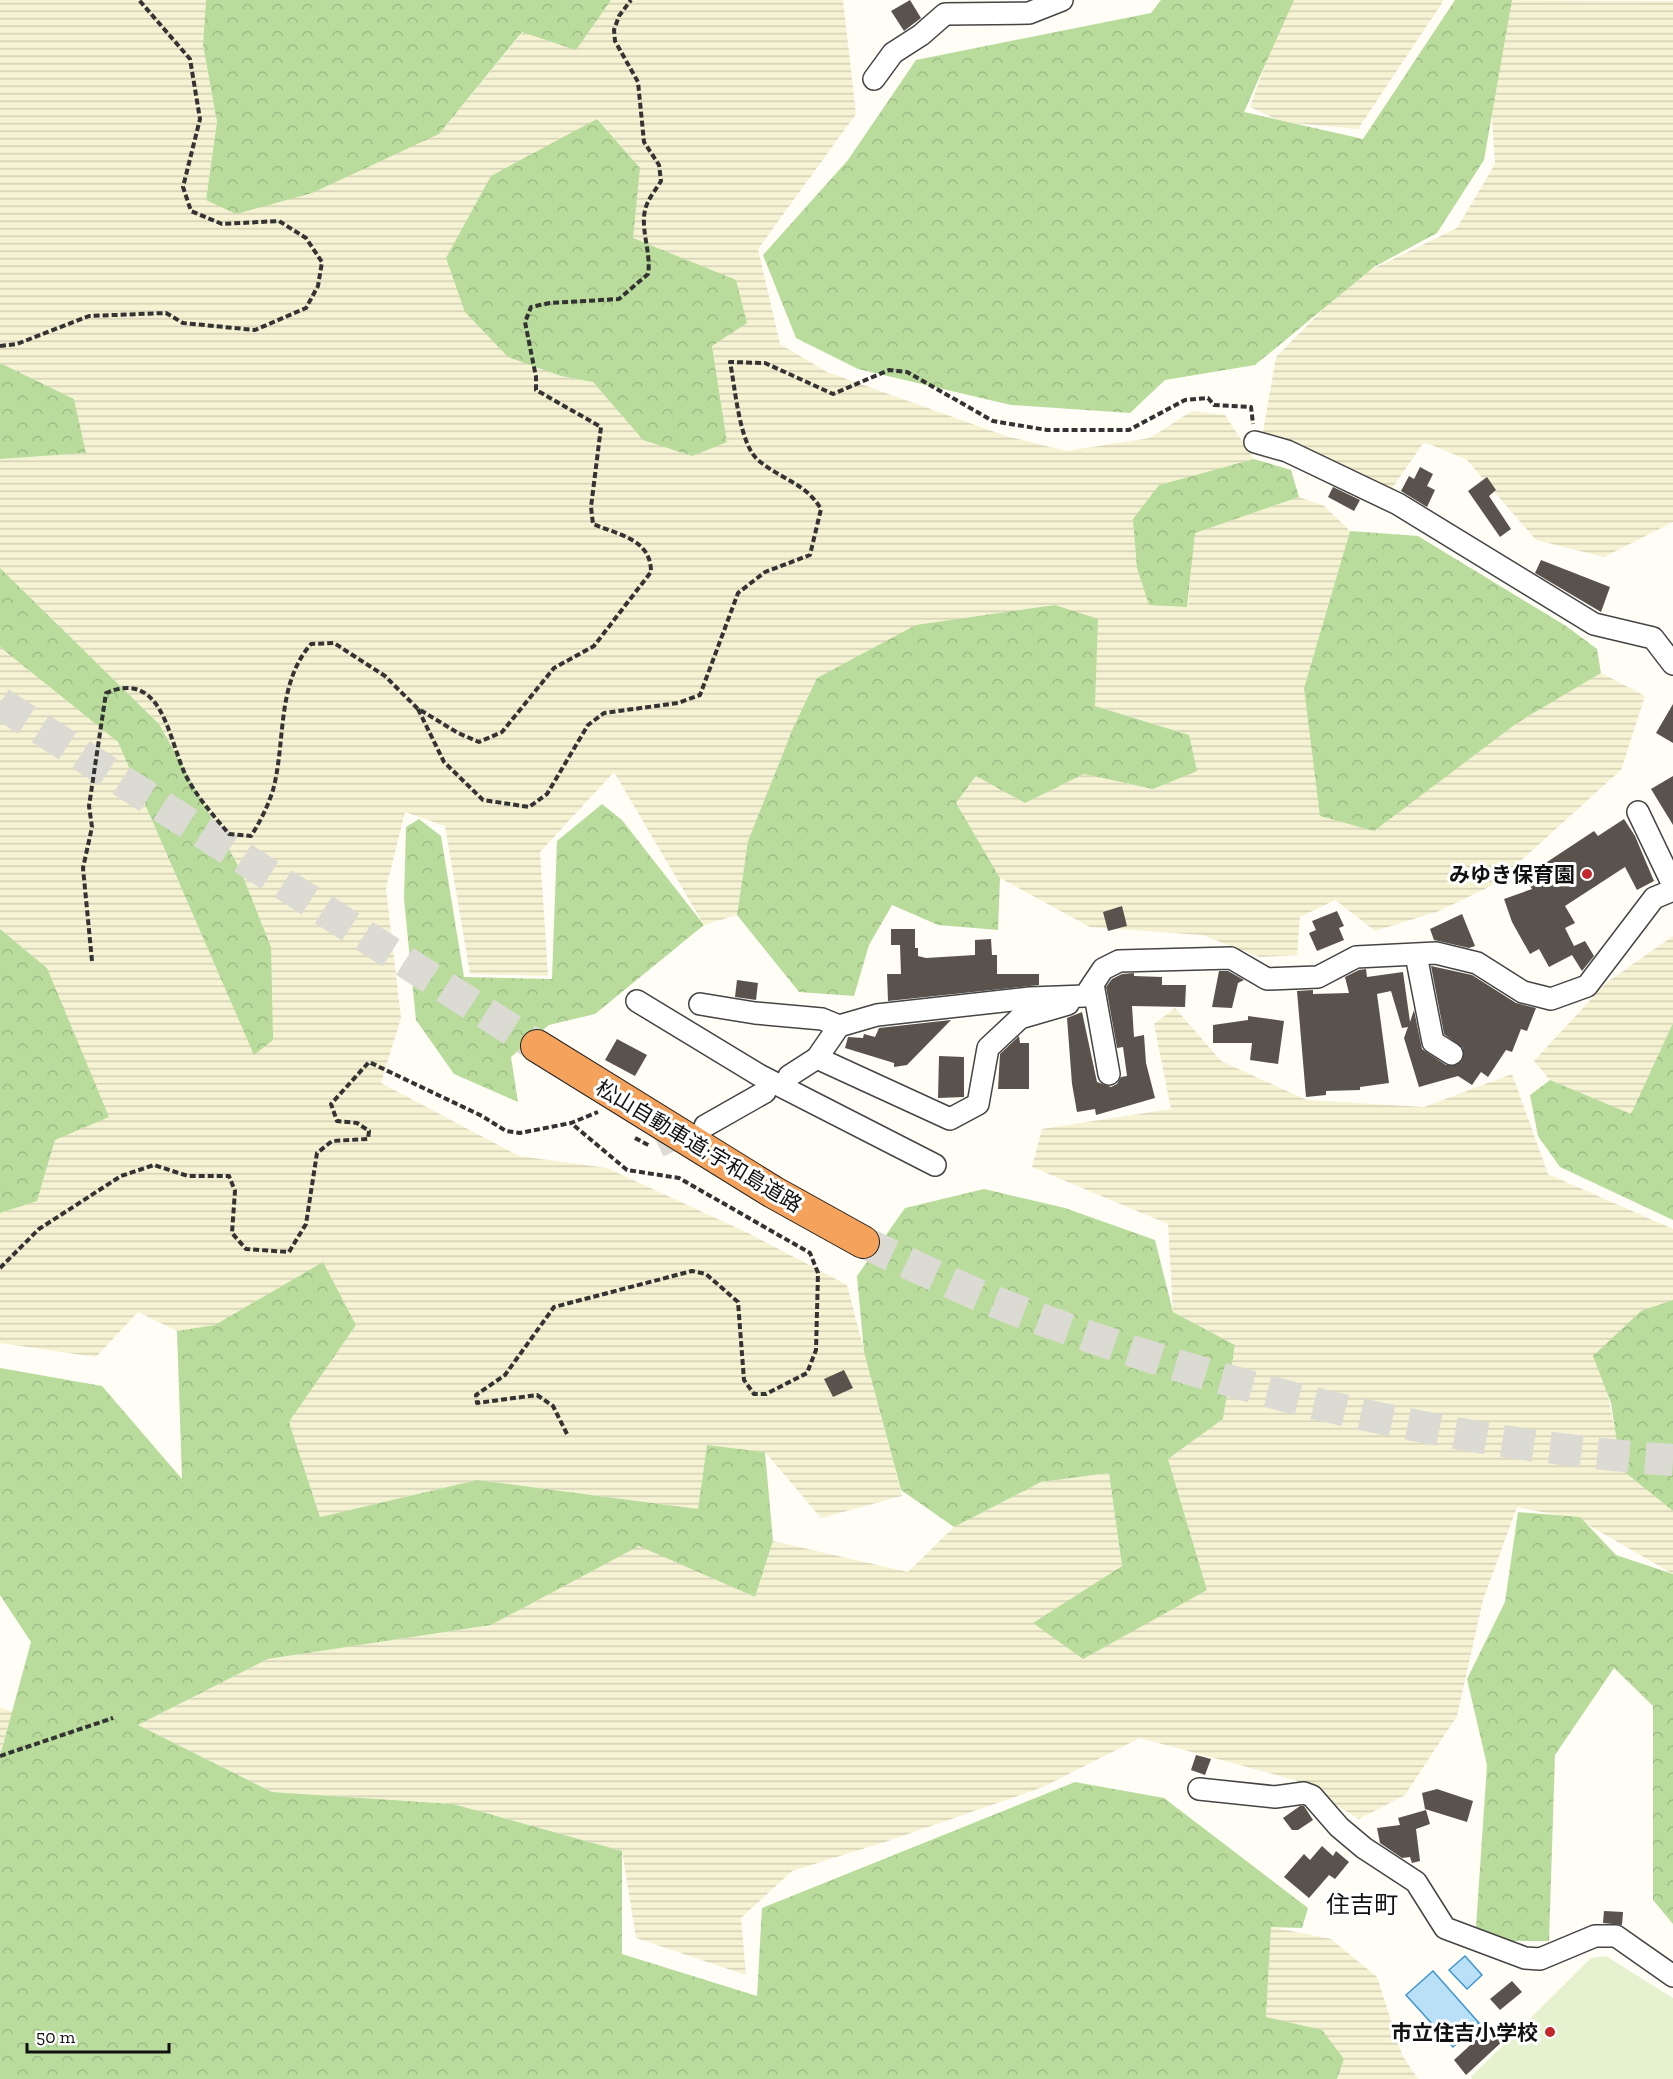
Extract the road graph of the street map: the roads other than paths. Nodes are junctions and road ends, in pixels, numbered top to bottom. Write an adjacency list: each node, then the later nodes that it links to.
1 (1062, 0): 2 (street)
2 (874, 80)
3 (1255, 442): 4 (street)
4 (1673, 664)
5 (1638, 812): 6 (street)
6 (1673, 885)
7 (1673, 890): 8 (street)
8 (1416, 955): 9 (street); 14 (street)
9 (1089, 990): 12 (street); 15 (street); 16 (street)
10 (638, 1001): 20 (street)
11 (700, 1004): 12 (street)
12 (839, 1026): 15 (street)
13 (537, 1046): 21 (highway, 松山自動車道;宇和島道路)
14 (1452, 1054)
15 (817, 1058): 17 (street)
16 (1109, 1074)
17 (789, 1076)
18 (765, 1092): 19 (street)
19 (705, 1126)
20 (935, 1165)
21 (863, 1242)
22 (1199, 1789): 23 (street)
23 (1673, 1976)

